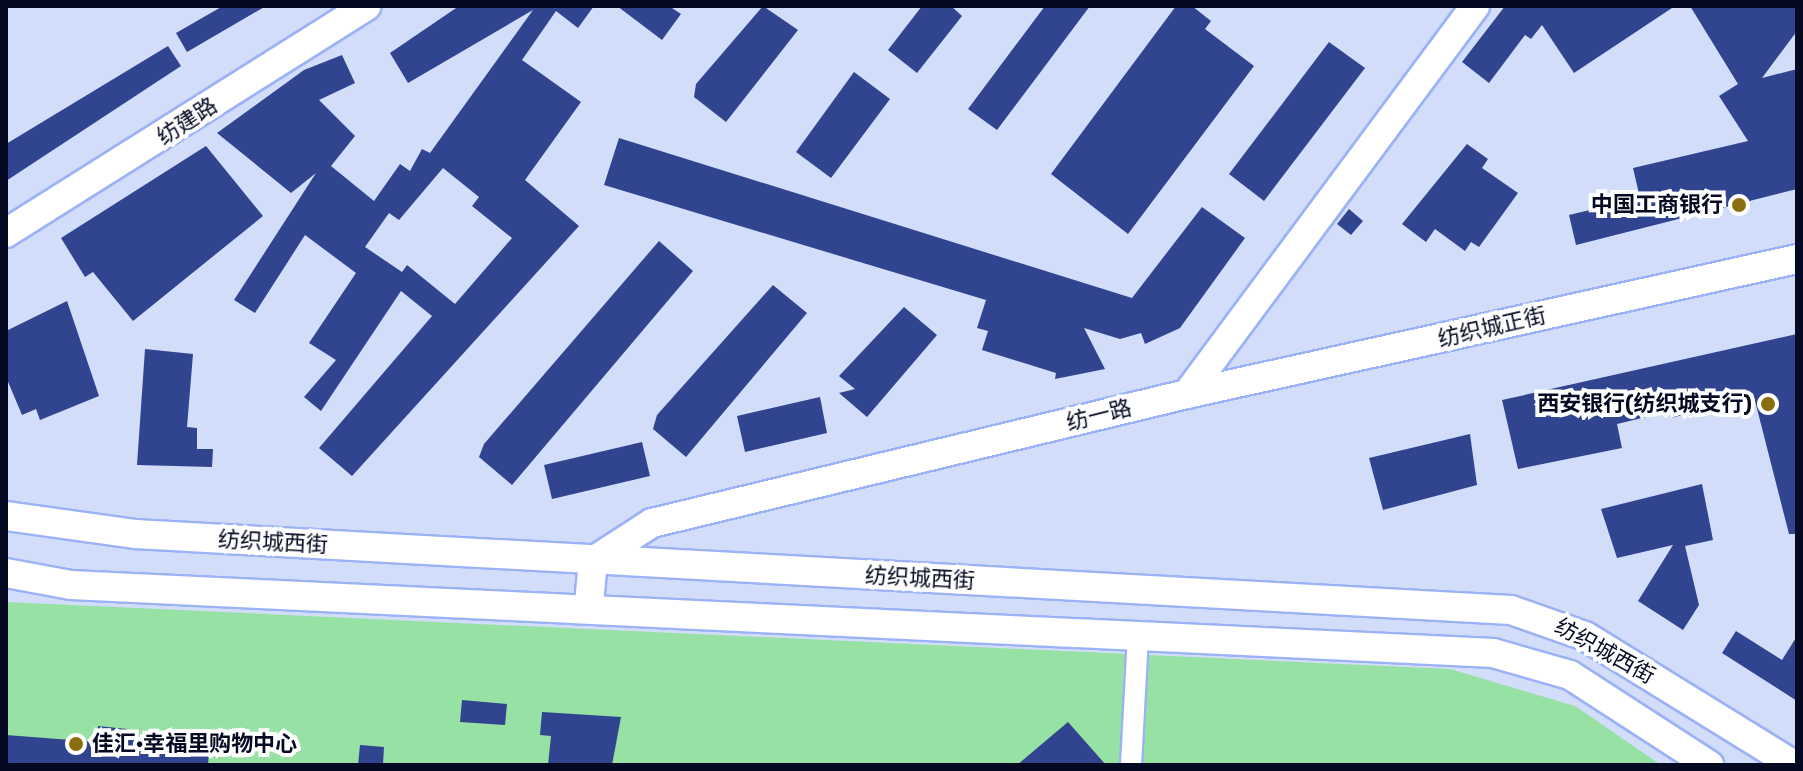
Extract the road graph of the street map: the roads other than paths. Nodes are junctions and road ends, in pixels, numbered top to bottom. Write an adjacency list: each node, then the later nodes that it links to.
1 (366, 6): 3 (main road, 纺建路)
2 (1475, 6): 5 (main road)
3 (6, 233)
4 (1797, 259): 5 (main road, 纺织城正街)
5 (1187, 394): 7 (main road, 纺一路)
6 (6, 516): 7 (main road, 纺织城西街)
7 (593, 561): 9 (main road); 13 (main road, 纺织城西街)
8 (6, 573): 9 (main road, 纺织城西街)
9 (589, 604): 10 (main road, 纺织城西街)
10 (1138, 636): 11 (street); 12 (main road, 纺织城西街)
11 (1131, 765)
12 (1709, 765)
13 (1794, 765)

